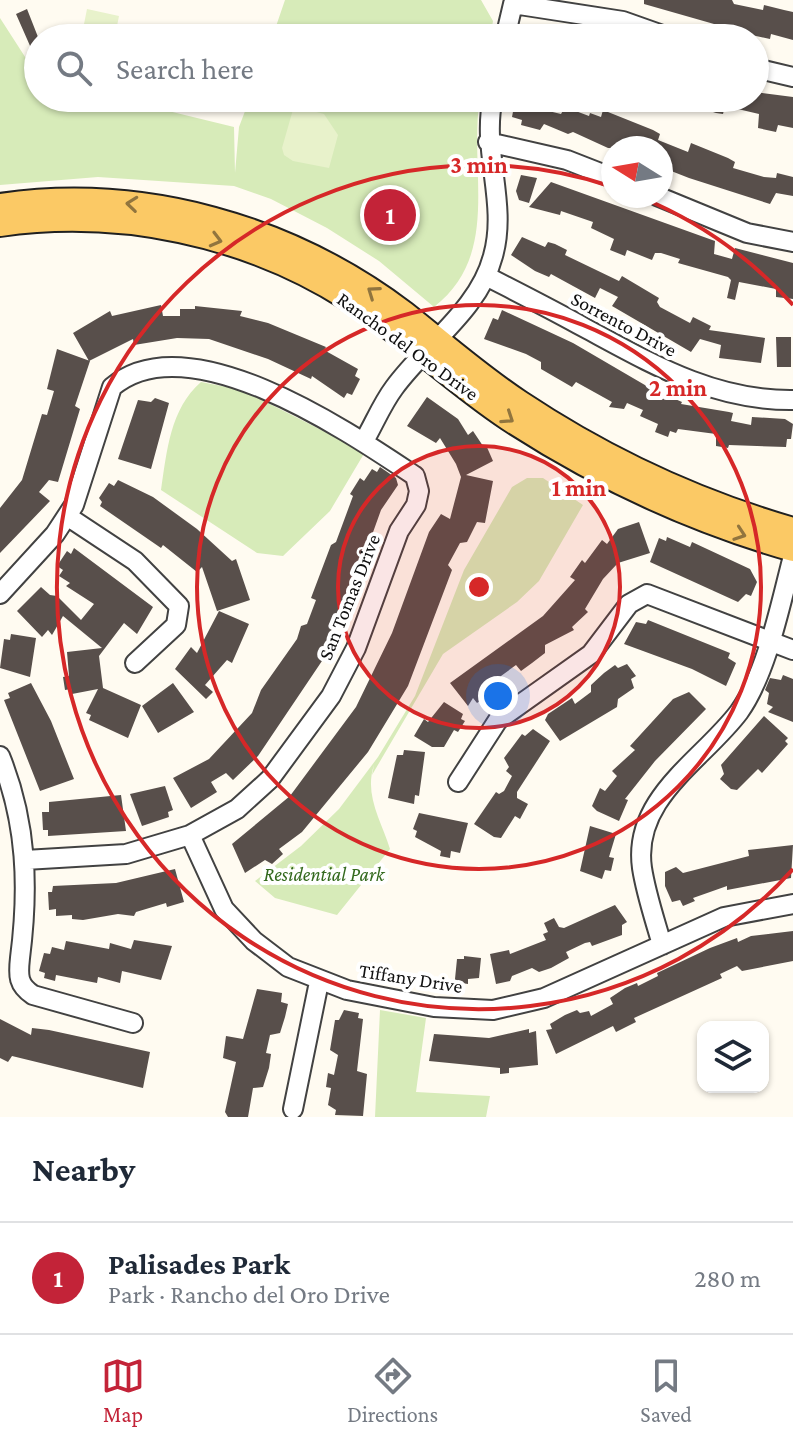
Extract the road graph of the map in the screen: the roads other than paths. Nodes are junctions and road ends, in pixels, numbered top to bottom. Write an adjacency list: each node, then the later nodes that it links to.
1 (511, 2): 2 (street); 3 (street)
2 (507, 24)
3 (631, 24)
4 (769, 71): 5 (street)
5 (793, 77)
6 (491, 112): 7 (street)
7 (488, 142): 8 (street); 13 (street)
8 (601, 173)
9 (673, 203): 12 (street)
10 (0, 205): 14 (main road, Rancho del Oro Drive, one-way to 10)
11 (0, 225): 14 (main road, Rancho del Oro Drive, one-way to 14)
12 (793, 242)
13 (486, 276): 14 (street); 15 (street, Sorrento Drive)
14 (429, 348): 16 (street); 18 (main road, Rancho del Oro Drive); 19 (main road, Rancho del Oro Drive, one-way to 19)
15 (793, 400)
16 (364, 441): 17 (street, San Tomas Drive); 26 (street, San Tomas Drive)
17 (67, 516): 20 (street, San Tomas Drive); 23 (street)
18 (793, 529)
19 (793, 553): 21 (street)
20 (0, 594)
21 (771, 642): 22 (street); 25 (street); 29 (street)
22 (793, 650)
23 (135, 663)
24 (0, 756): 27 (street)
25 (458, 782)
26 (190, 835): 27 (street); 30 (street, Tiffany Drive)
27 (25, 860): 31 (street)
28 (793, 904): 29 (street, Tiffany Drive)
29 (662, 945): 30 (street, Tiffany Drive)
30 (319, 982): 32 (street)
31 (133, 1023)
32 (293, 1109)

